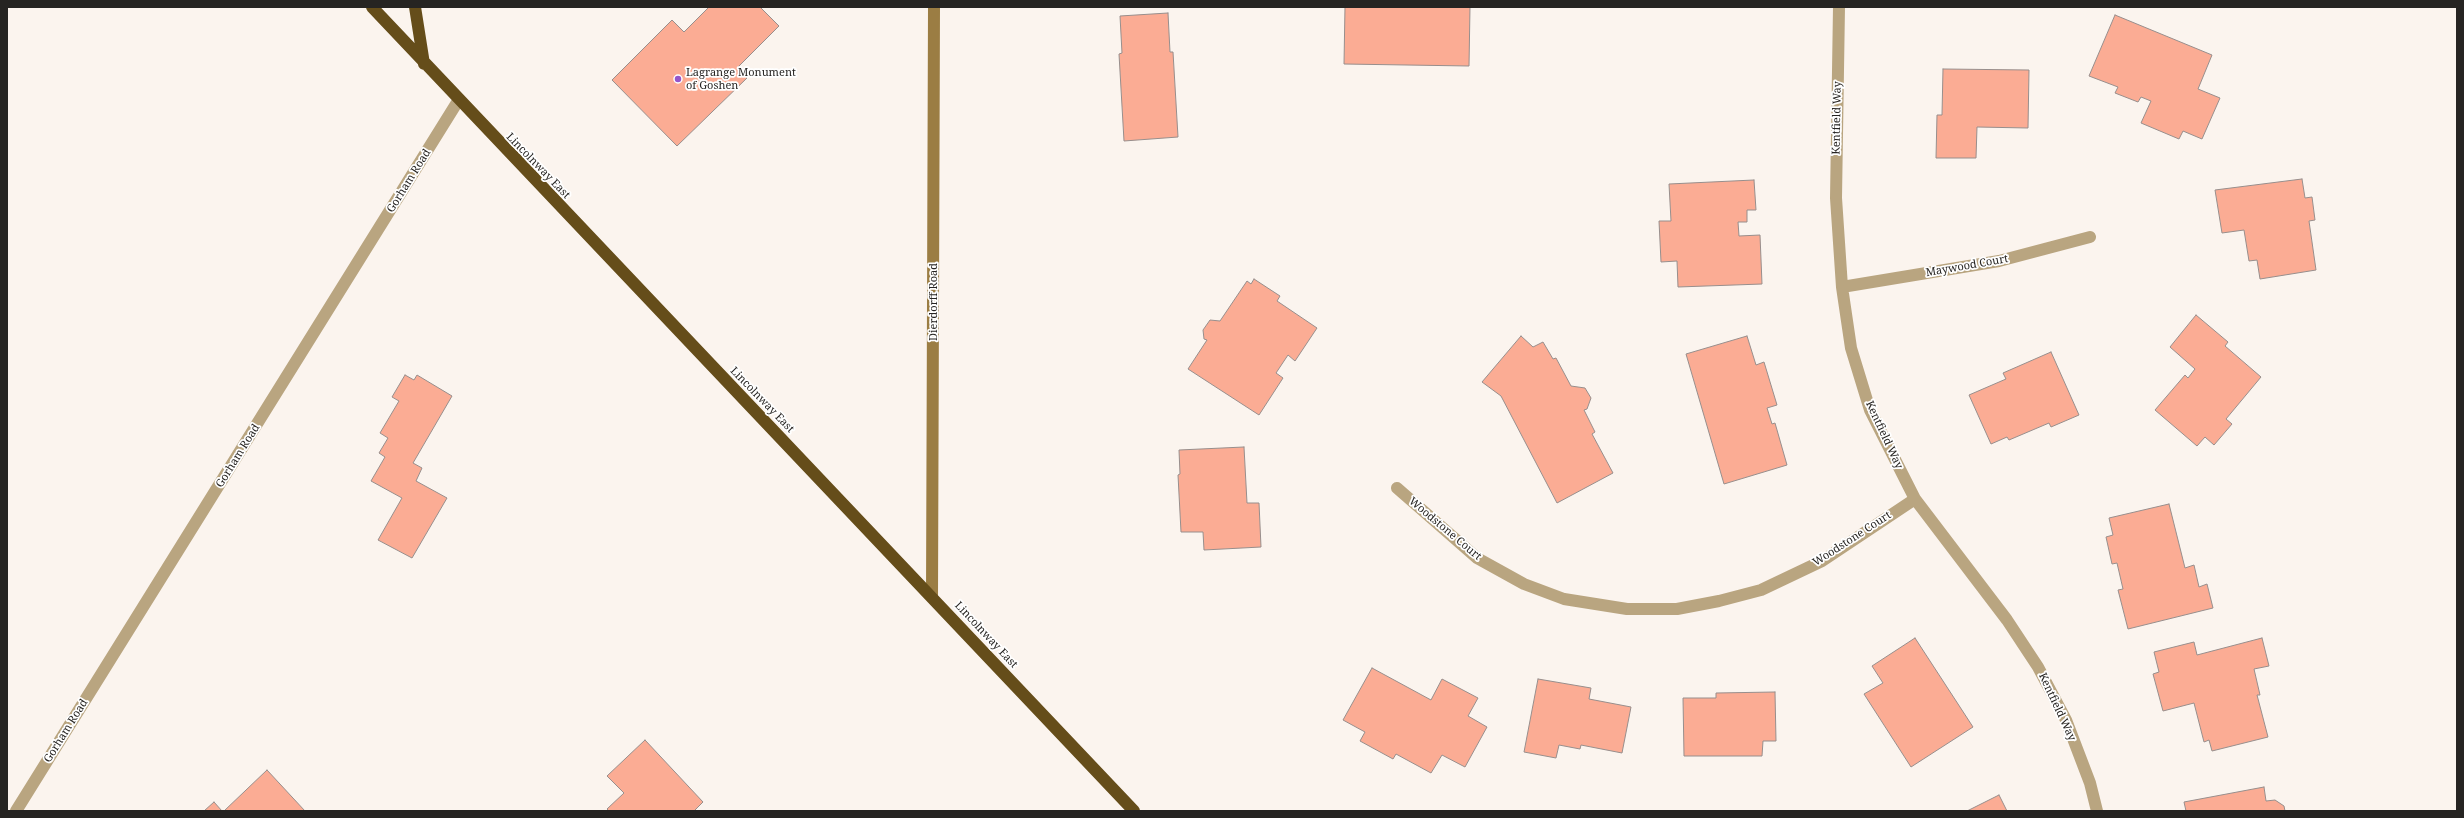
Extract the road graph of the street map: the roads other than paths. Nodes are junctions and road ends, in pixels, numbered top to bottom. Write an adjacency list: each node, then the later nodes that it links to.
1 (372, 7): 5 (highway, Lincolnway East)
2 (415, 7): 5 (highway)
3 (934, 7): 11 (street, Dierdorff Road)
4 (1839, 7): 8 (street, Kentfield Way)
5 (424, 64): 6 (highway, Lincolnway East)
6 (458, 101): 11 (highway, Lincolnway East); 12 (street, Gorham Road)
7 (2090, 237): 8 (street, Maywood Court)
8 (1842, 287): 10 (street, Kentfield Way)
9 (1397, 488): 10 (street, Woodstone Court)
10 (1915, 499): 14 (street, Kentfield Way)
11 (932, 598): 13 (highway, Lincolnway East)
12 (16, 811)
13 (1134, 811)
14 (2097, 811)

